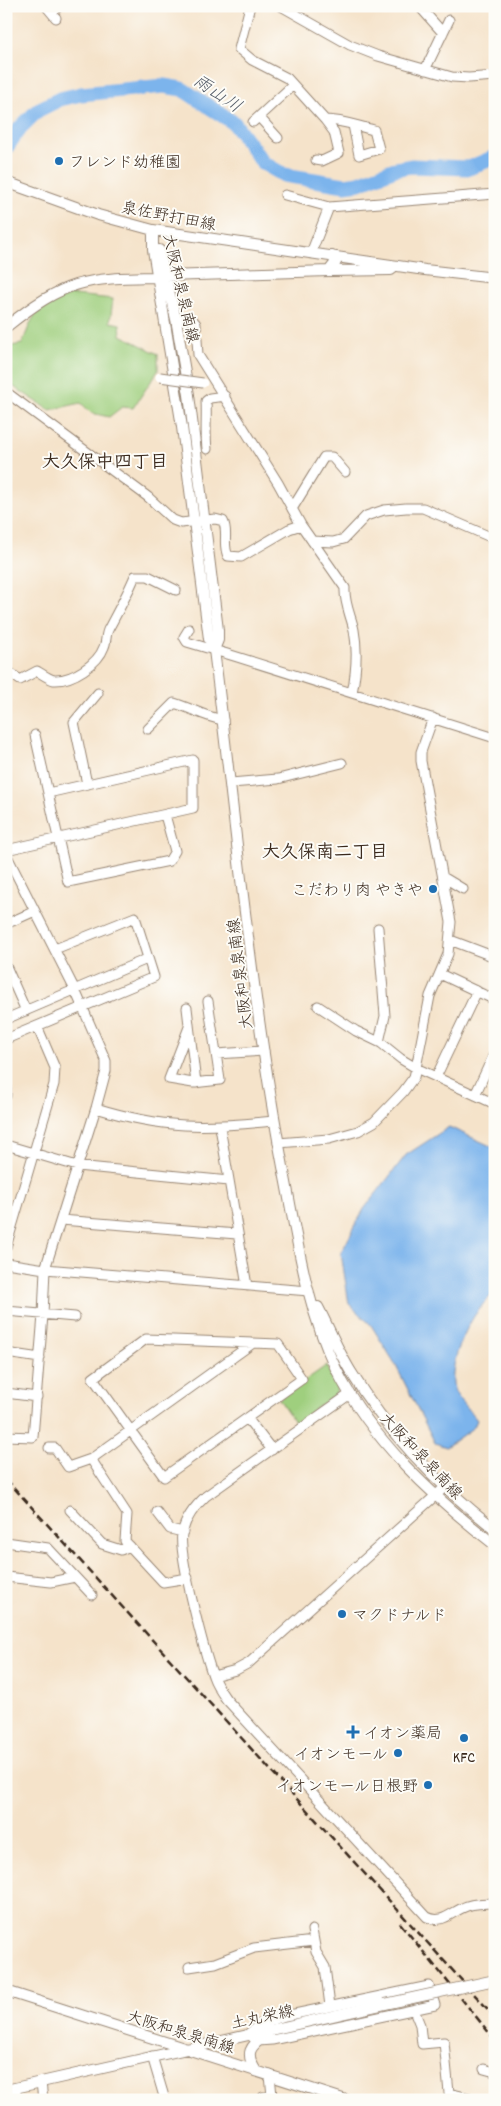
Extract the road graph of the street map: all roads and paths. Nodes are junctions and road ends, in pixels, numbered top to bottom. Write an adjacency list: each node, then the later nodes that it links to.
1 (59, 6): 5 (street)
2 (250, 6): 10 (street)
3 (281, 6): 8 (street)
4 (418, 6): 7 (street)
5 (51, 12)
6 (450, 20): 7 (street)
7 (443, 33): 8 (street)
8 (425, 70): 9 (street)
9 (495, 76)
10 (293, 85): 11 (street); 13 (street)
11 (325, 120): 12 (street); 14 (street)
12 (353, 125)
13 (278, 138)
14 (316, 160)
15 (6, 182): 19 (main road, 泉佐野打田線)
16 (495, 194): 18 (street)
17 (284, 195): 18 (street)
18 (329, 207): 20 (street)
19 (153, 230): 20 (main road, 泉佐野打田線); 24 (main road, 大阪和泉泉南線)
20 (311, 253): 21 (main road, 泉佐野打田線)
21 (332, 256): 22 (main road, 泉佐野打田線); 23 (main road)
22 (425, 270): 23 (main road); 25 (main road, 泉佐野打田線)
23 (329, 271): 24 (main road)
24 (162, 277): 26 (main road, 大阪和泉泉南線); 27 (main road); 35 (main road, 大阪和泉泉南線)
25 (495, 278)
26 (176, 319): 29 (street); 35 (main road, 大阪和泉泉南線)
27 (6, 327)
28 (160, 377): 29 (street, bridge)
29 (213, 378): 31 (street)
30 (6, 392): 35 (street)
31 (225, 396): 32 (street); 34 (street)
32 (207, 449)
33 (345, 472): 34 (street)
34 (292, 509): 36 (street)
35 (200, 522): 36 (street); 41 (main road, 大阪和泉泉南線)
36 (301, 525): 38 (street)
37 (495, 539): 38 (street)
38 (312, 541): 44 (street)
39 (176, 590): 42 (street)
40 (189, 629): 41 (street)
41 (214, 650): 44 (street); 46 (main road, 大阪和泉泉南線)
42 (6, 670)
43 (98, 692): 52 (street)
44 (352, 693): 45 (street)
45 (433, 718): 49 (street); 58 (street)
46 (223, 720): 47 (street); 51 (main road, 大阪和泉泉南線)
47 (148, 728)
48 (35, 735): 53 (street)
49 (495, 738)
50 (342, 763): 51 (street)
51 (231, 783): 82 (main road, 大阪和泉泉南線)
52 (87, 784): 53 (street); 54 (street)
53 (48, 793): 55 (street)
54 (165, 815): 55 (street); 55 (street)
55 (58, 838): 56 (street)
56 (6, 850)
57 (6, 854): 60 (street)
58 (443, 878): 59 (street); 63 (street)
59 (462, 888)
60 (35, 911): 61 (street); 64 (street)
61 (6, 924)
62 (378, 928): 81 (street)
63 (450, 940): 65 (street); 68 (street)
64 (54, 950): 66 (street); 69 (street)
65 (495, 957)
66 (147, 959): 69 (street); 74 (street)
67 (6, 966): 76 (street)
68 (440, 974): 70 (street); 85 (street)
69 (75, 990): 74 (street); 76 (street)
70 (477, 992): 71 (street); 87 (street)
71 (495, 1000)
72 (208, 1001): 84 (street)
73 (318, 1006): 81 (street)
74 (81, 1008): 78 (street); 92 (street)
75 (187, 1008): 79 (street)
76 (26, 1011): 77 (street)
77 (6, 1019)
78 (37, 1026): 80 (street); 97 (street)
79 (190, 1027): 88 (street); 88 (street)
80 (6, 1039)
81 (379, 1042): 85 (street)
82 (264, 1051): 84 (street); 93 (main road, 大阪和泉泉南線)
83 (495, 1052): 89 (street)
84 (216, 1054): 88 (street)
85 (416, 1068): 87 (street); 95 (street)
86 (6, 1072): 90 (street)
87 (436, 1077): 89 (street)
88 (196, 1083)
89 (475, 1095): 91 (street)
90 (6, 1096)
91 (495, 1104)
92 (96, 1108): 94 (street); 98 (street)
93 (274, 1121): 94 (street); 95 (main road, 大阪和泉泉南線)
94 (220, 1127): 99 (street)
95 (278, 1143): 106 (main road, 大阪和泉泉南線)
96 (6, 1145): 97 (street)
97 (35, 1154): 98 (street); 102 (street)
98 (77, 1166): 99 (street); 100 (street)
99 (229, 1181): 101 (street)
100 (61, 1220): 101 (street); 104 (street)
101 (237, 1234): 105 (street)
102 (6, 1248)
103 (6, 1263): 104 (street)
104 (45, 1269): 105 (street); 108 (street)
105 (247, 1286): 106 (street)
106 (309, 1291): 114 (main road, 大阪和泉泉南線); 122 (main road, 大阪和泉泉南線)
107 (6, 1311): 108 (street)
108 (43, 1315): 109 (street); 112 (street)
109 (75, 1317)
110 (253, 1343): 116 (street); 117 (street); 117 (street)
111 (6, 1353): 112 (street)
112 (40, 1358): 115 (street)
113 (6, 1394): 115 (street)
114 (350, 1394): 120 (street); 123 (main road, 大阪和泉泉南線)
115 (37, 1397): 118 (street)
116 (247, 1418): 117 (street); 120 (street)
117 (131, 1430): 121 (street)
118 (6, 1436)
119 (49, 1448): 121 (street)
120 (272, 1450): 127 (street)
121 (91, 1459): 130 (street)
122 (444, 1487): 123 (street); 126 (main road, 大阪和泉泉南線)
123 (436, 1496): 129 (main road, 大阪和泉泉南線); 135 (street)
124 (70, 1510): 130 (street)
125 (158, 1512): 127 (street)
126 (495, 1528)
127 (183, 1532): 133 (street)
128 (6, 1542): 132 (street)
129 (495, 1545)
130 (130, 1546): 133 (street)
131 (6, 1577): 132 (street)
132 (75, 1577): 134 (street)
133 (188, 1578): 135 (street)
134 (92, 1595)
135 (213, 1676): 136 (street)
136 (495, 1903)
137 (312, 1930): 138 (street)
138 (314, 1941): 139 (street); 142 (street)
139 (189, 1966)
140 (495, 1980): 144 (main road, 土丸栄線, bridge)
141 (6, 1991): 147 (main road, 大阪和泉泉南線)
142 (330, 2006): 143 (street); 145 (street)
143 (414, 2010): 146 (street); 160 (street)
144 (273, 2029): 145 (main road, 土丸栄線); 146 (main road)
145 (248, 2034): 146 (street); 147 (main road, 土丸栄線)
146 (258, 2041): 150 (main road)
147 (185, 2048): 148 (main road, 土丸栄線); 150 (main road, 大阪和泉泉南線)
148 (152, 2056): 153 (main road, 土丸栄線); 157 (street)
149 (484, 2068): 151 (street)
150 (256, 2071): 152 (main road, 大阪和泉泉南線)
151 (495, 2072)
152 (270, 2075): 158 (street); 159 (main road, 大阪和泉泉南線)
153 (41, 2082): 154 (main road, 土丸栄線); 156 (street)
154 (11, 2089): 155 (street)
155 (16, 2100)
156 (43, 2100)
157 (165, 2100)
158 (264, 2100)
159 (346, 2100)
160 (478, 2100)

